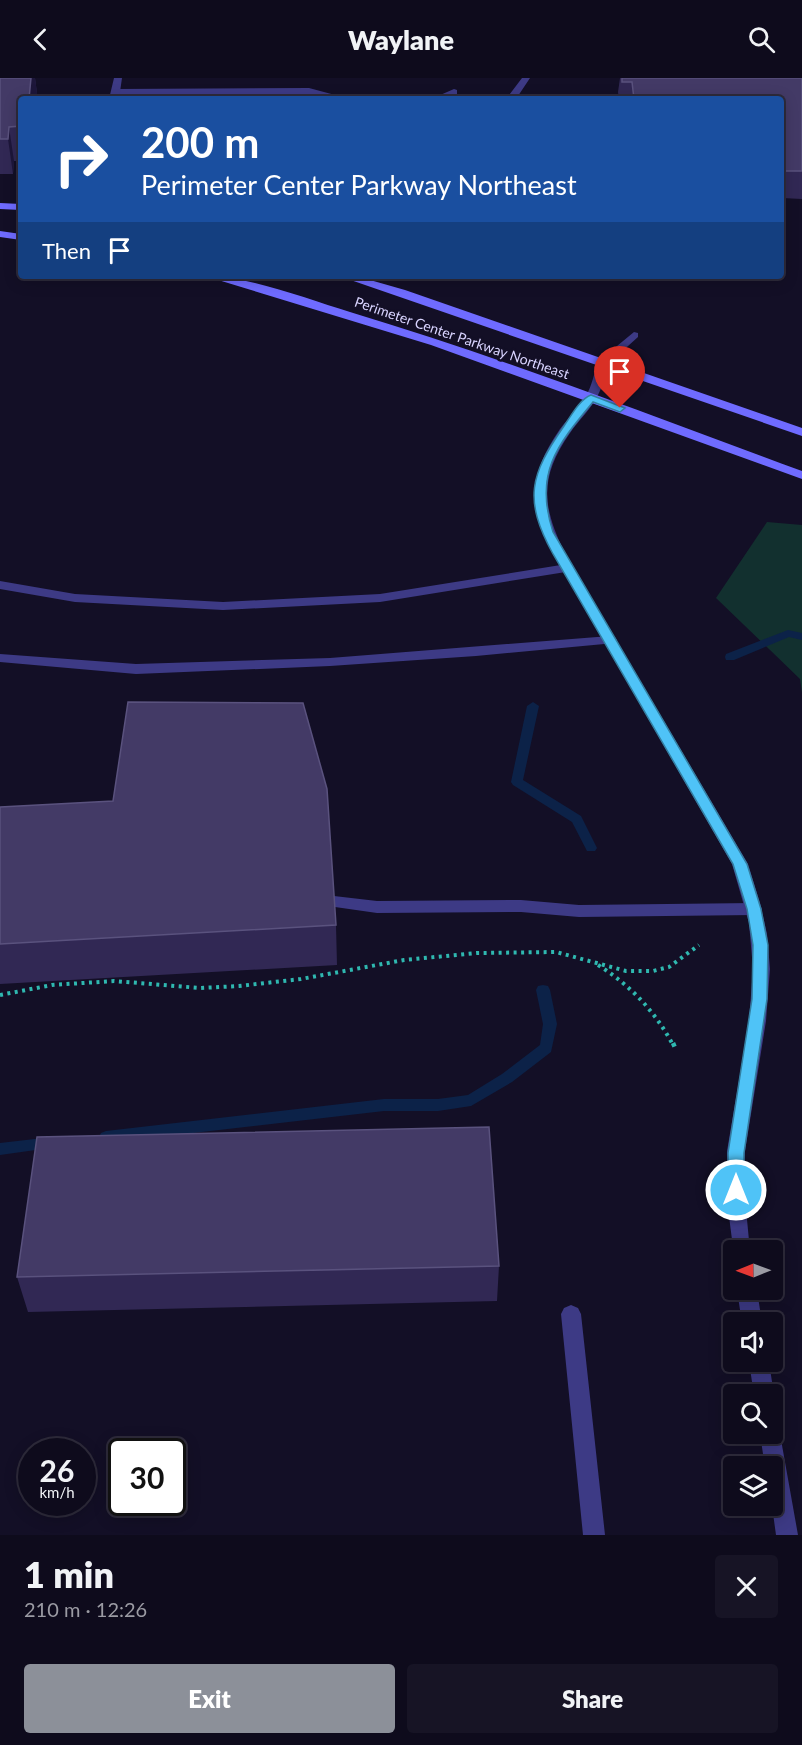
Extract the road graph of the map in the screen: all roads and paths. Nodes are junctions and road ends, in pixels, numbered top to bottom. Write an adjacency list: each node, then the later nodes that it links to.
1 (118, 78): 5 (street)
2 (526, 78): 9 (street)
3 (260, 92): 5 (street); 6 (street); 7 (street)
4 (454, 92): 8 (street)
5 (115, 95)
6 (282, 96)
7 (330, 96)
8 (444, 96)
9 (513, 96)
10 (0, 206): 11 (main road)
11 (18, 207)
12 (0, 234): 13 (main road)
13 (18, 237)
14 (221, 279): 18 (main road, Perimeter Center Parkway Northeast)
15 (355, 279): 17 (main road, Perimeter Center Parkway Northeast)
16 (634, 335): 17 (street)
17 (604, 362): 18 (street); 19 (main road, Perimeter Center Parkway Northeast)
18 (591, 398): 20 (main road, Perimeter Center Parkway Northeast); 21 (street)
19 (802, 432)
20 (802, 475)
21 (567, 568): 22 (street); 23 (street)
22 (0, 585)
23 (610, 640): 24 (street); 26 (street)
24 (0, 658)
25 (333, 902): 26 (street)
26 (754, 909): 31 (street)
27 (699, 945): 28 (path)
28 (595, 963): 29 (path); 30 (path)
29 (0, 995)
30 (676, 1050)
31 (740, 1240)
32 (571, 1314): 34 (street)
33 (772, 1444): 35 (street)
34 (594, 1535)
35 (787, 1535)

